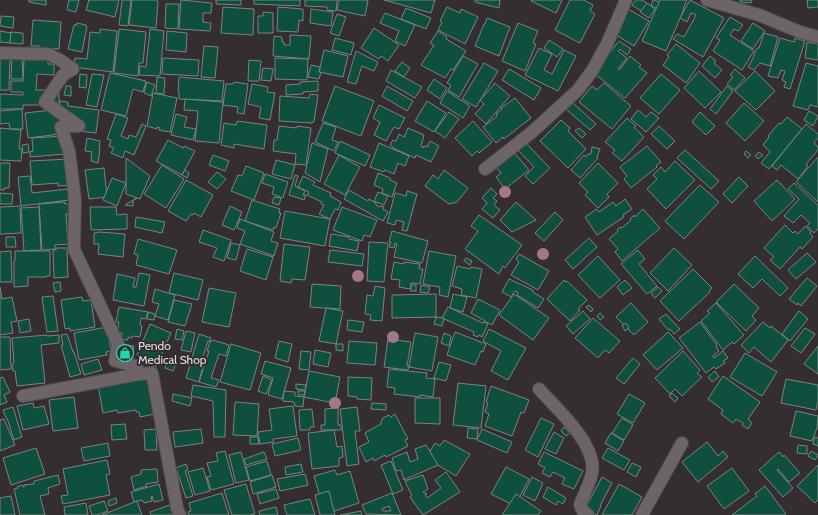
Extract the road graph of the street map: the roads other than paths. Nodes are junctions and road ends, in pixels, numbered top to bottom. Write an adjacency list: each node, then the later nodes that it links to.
1 (626, 0): 5 (street)
2 (708, 0): 3 (street)
3 (818, 37)
4 (0, 53): 6 (street)
5 (485, 169)
6 (138, 374): 8 (street); 10 (street)
7 (539, 389): 11 (street)
8 (23, 396)
9 (682, 443): 12 (street)
10 (180, 515)
11 (588, 515)
12 (642, 515)

